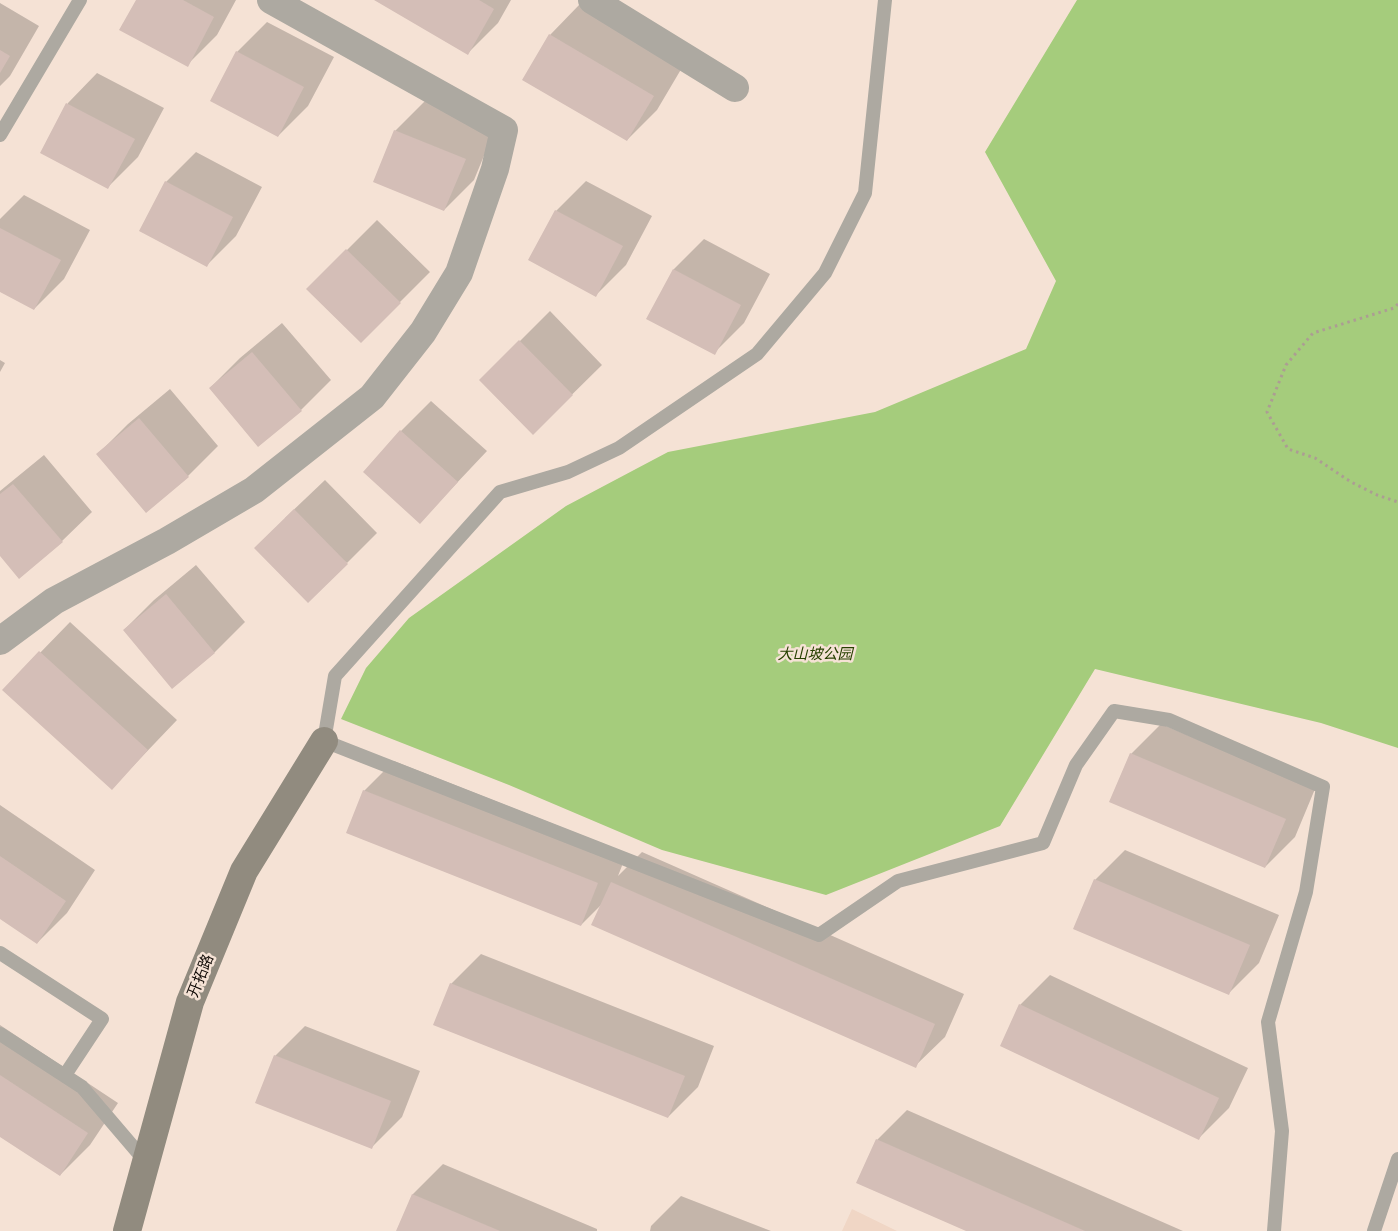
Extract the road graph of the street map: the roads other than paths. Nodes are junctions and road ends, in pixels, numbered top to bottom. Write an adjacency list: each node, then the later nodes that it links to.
1 (80, 0): 6 (lane)
2 (271, 0): 7 (street)
3 (592, 0): 5 (street)
4 (885, 0): 8 (lane)
5 (735, 88)
6 (0, 135)
7 (0, 641)
8 (324, 741): 13 (street, 开拓路); 15 (lane)
9 (0, 953): 11 (lane)
10 (0, 1034): 11 (lane)
11 (65, 1076): 13 (lane)
12 (1398, 1159): 16 (lane)
13 (146, 1162): 14 (street, 开拓路)
14 (127, 1231)
15 (1274, 1231)
16 (1374, 1231)

